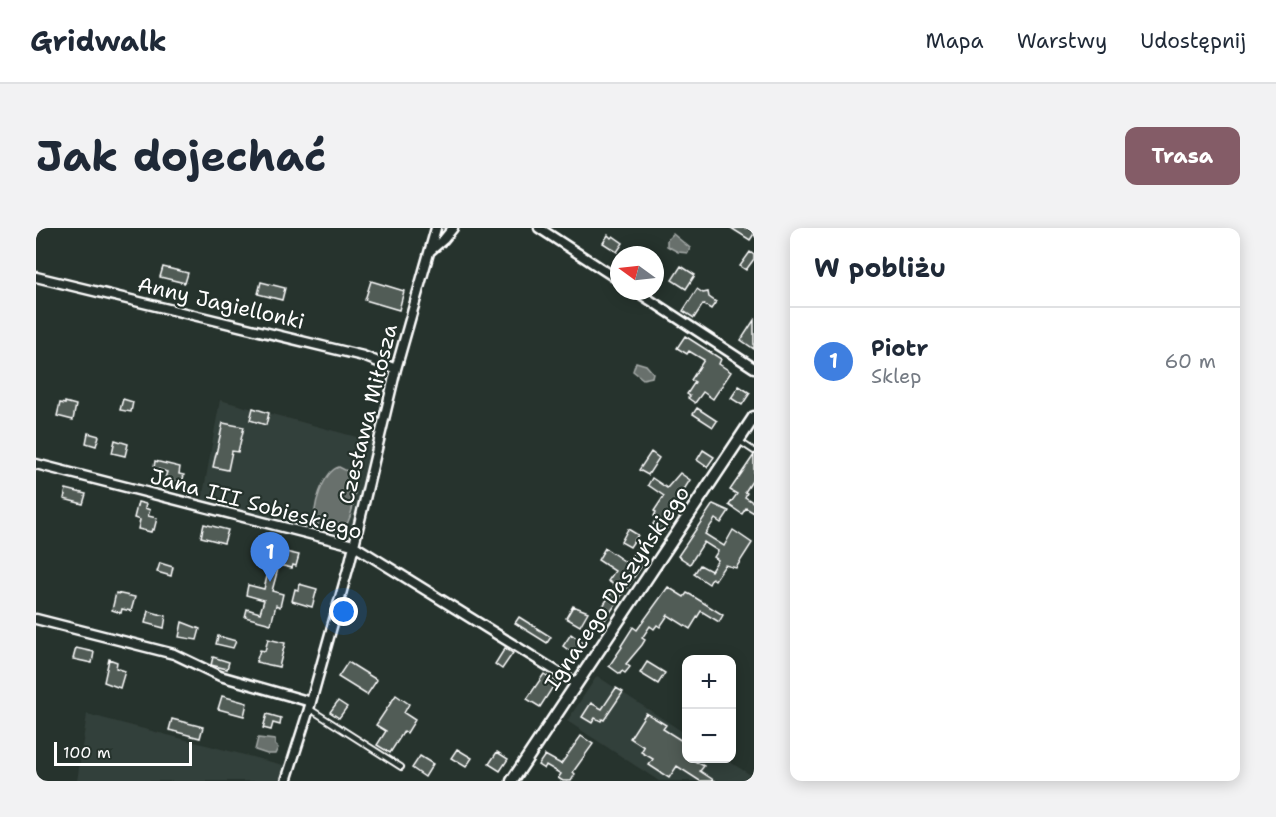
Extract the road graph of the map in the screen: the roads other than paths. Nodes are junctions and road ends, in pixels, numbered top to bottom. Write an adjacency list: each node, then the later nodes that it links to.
1 (436, 228): 4 (street, Czesława Miłosza)
2 (453, 228): 4 (street)
3 (539, 228): 5 (street)
4 (430, 251): 9 (street, Czesława Miłosza)
5 (610, 274)
6 (36, 277): 9 (street, Anny Jagiellonki)
7 (650, 300): 8 (street)
8 (754, 368)
9 (396, 369): 14 (street, Czesława Miłosza)
10 (754, 417): 11 (street, Ignacego Daszyńskiego)
11 (738, 441): 12 (lane); 16 (street, Ignacego Daszyńskiego)
12 (754, 451)
13 (36, 464): 14 (street, Jana III Sobieskiego)
14 (353, 545): 16 (street, Jana III Sobieskiego); 17 (street, Czesława Miłosza)
15 (36, 620): 17 (street)
16 (577, 684): 20 (street, Ignacego Daszyńskiego)
17 (310, 705): 18 (lane); 19 (street, Czesława Miłosza)
18 (401, 767)
19 (286, 781)
20 (512, 781)

